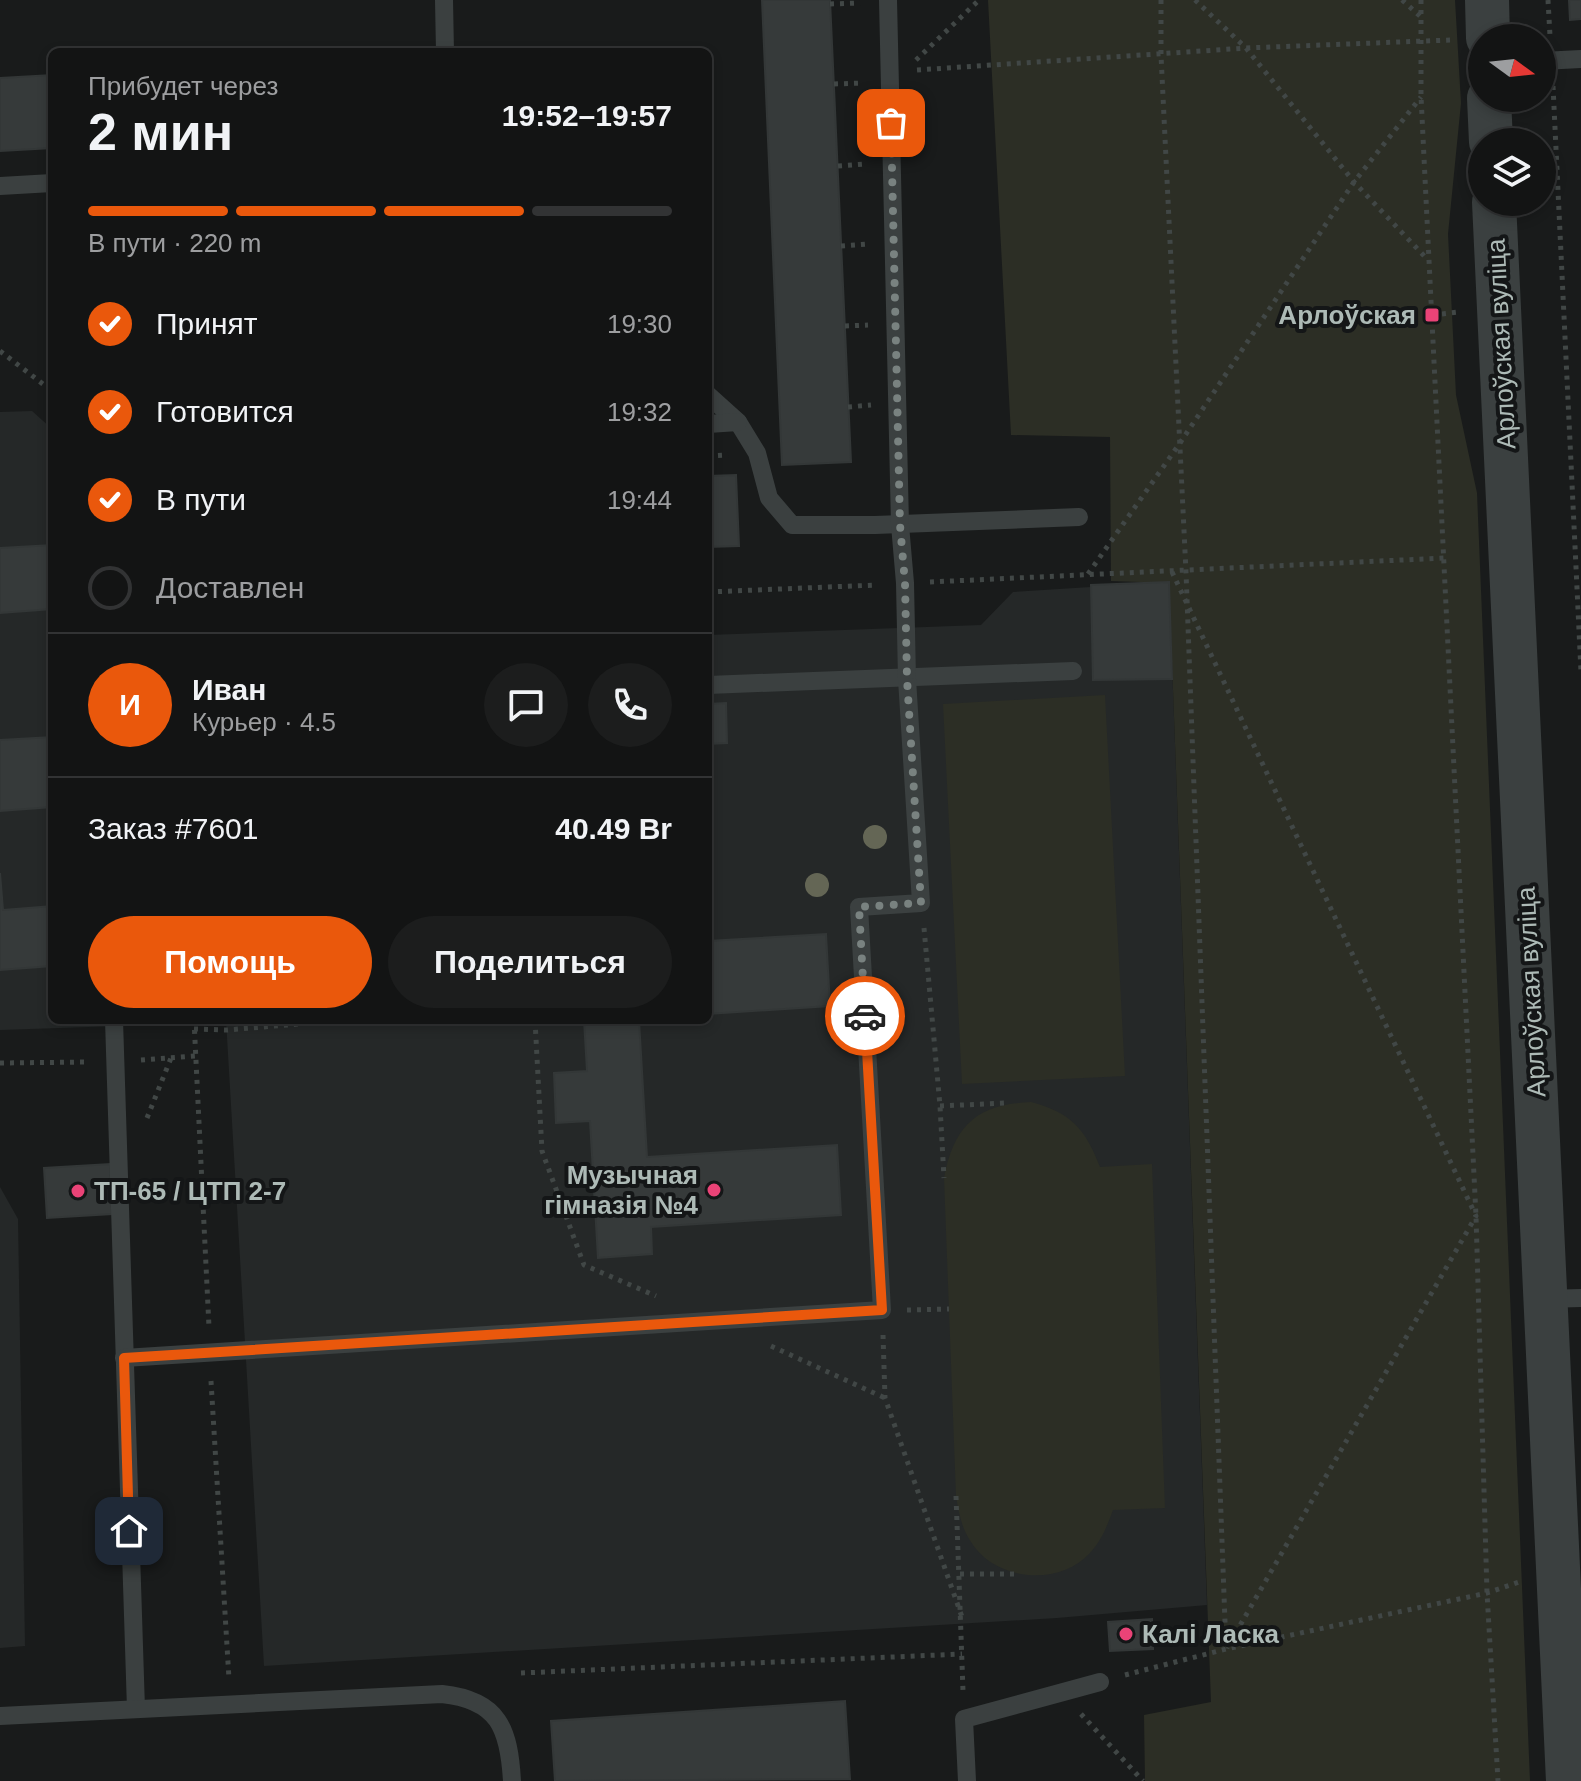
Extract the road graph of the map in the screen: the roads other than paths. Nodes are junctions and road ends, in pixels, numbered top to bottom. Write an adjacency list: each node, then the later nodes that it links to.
1 (444, 0): 5 (lane)
2 (888, 0): 15 (lane)
3 (1487, 0): 4 (street)
4 (1488, 24)
5 (445, 48)
6 (1581, 59): 7 (lane)
7 (1556, 60)
8 (48, 183): 9 (lane)
9 (0, 186)
10 (1495, 216): 20 (street, Арлоўская вуліца)
11 (712, 399): 12 (lane)
12 (738, 422): 13 (lane); 15 (lane)
13 (712, 424)
14 (1079, 517): 15 (lane)
15 (900, 525): 17 (lane)
16 (1073, 671): 17 (lane)
17 (907, 679): 18 (lane); 21 (lane)
18 (712, 685)
19 (114, 1024): 21 (lane)
20 (1563, 1298): 22 (street, Арлоўская вуліца)
21 (124, 1358): 24 (lane)
22 (1556, 1560): 28 (street, Арлоўская вуліца)
23 (1100, 1682): 27 (lane)
24 (136, 1709): 25 (lane); 26 (lane)
25 (0, 1716)
26 (512, 1781)
27 (967, 1781)
28 (1568, 1781)

